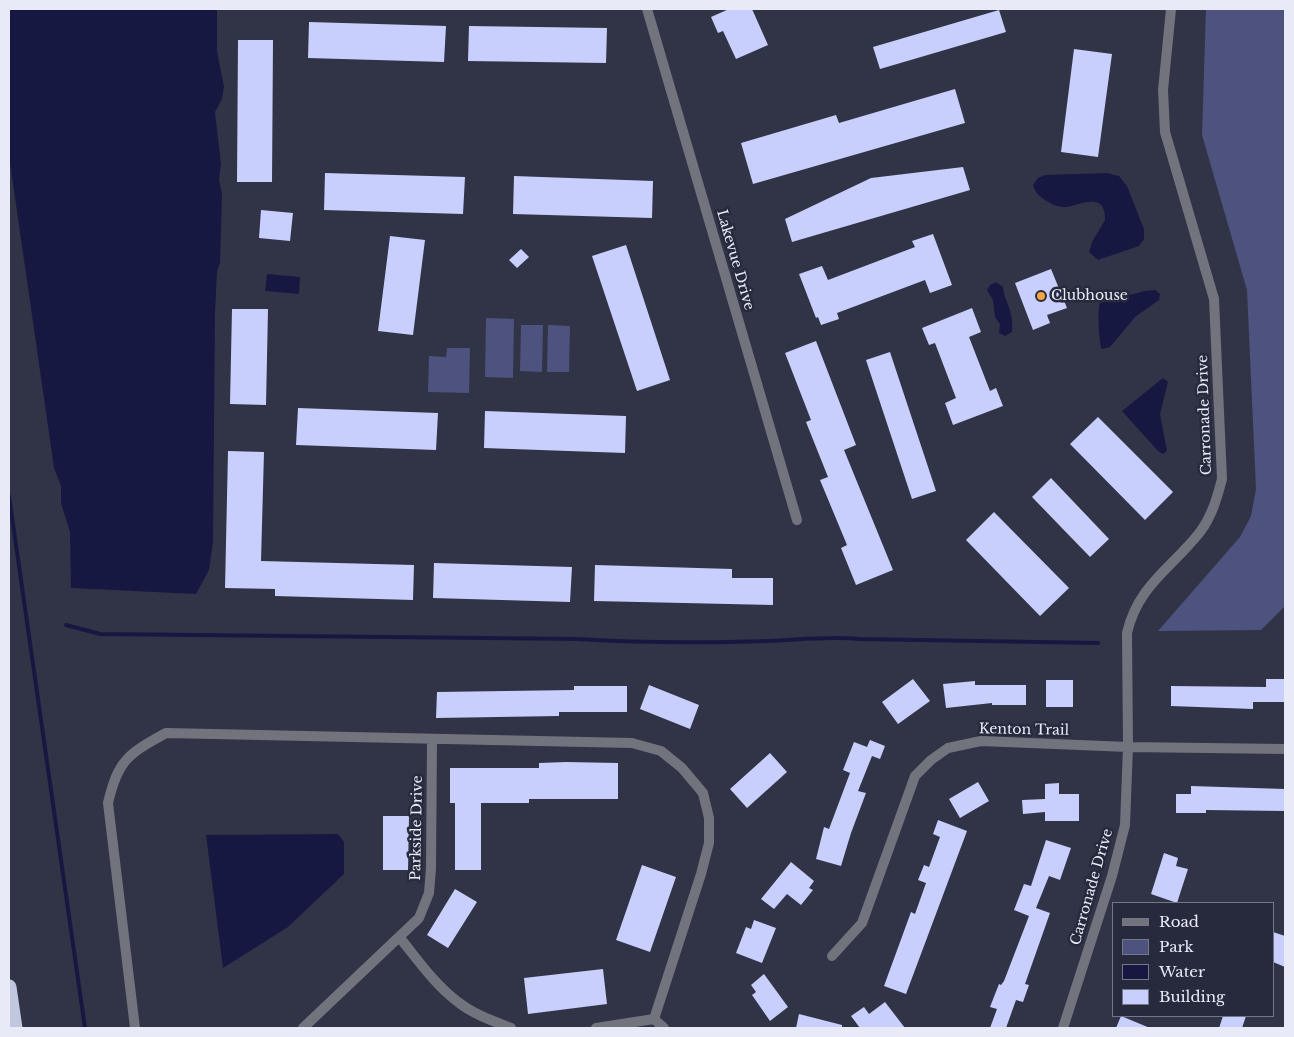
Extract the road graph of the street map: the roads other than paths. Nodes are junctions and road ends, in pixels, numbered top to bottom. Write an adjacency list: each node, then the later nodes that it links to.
1 (647, 9): 3 (street, Lakevue Drive)
2 (1171, 9): 5 (street, Carronade Drive)
3 (797, 520)
4 (432, 739): 7 (street, Parkside Drive); 10 (street); 12 (street)
5 (1128, 747): 6 (street, Kenton Trail); 8 (street, Kenton Trail); 17 (street, Carronade Drive)
6 (1285, 749)
7 (400, 938): 13 (street, Parkside Drive); 14 (street)
8 (832, 956)
9 (9, 986): 11 (highway)
10 (654, 1019): 15 (street); 16 (street)
11 (15, 1028)
12 (135, 1028)
13 (303, 1028)
14 (510, 1028)
15 (596, 1028)
16 (664, 1028)
17 (1063, 1028)

